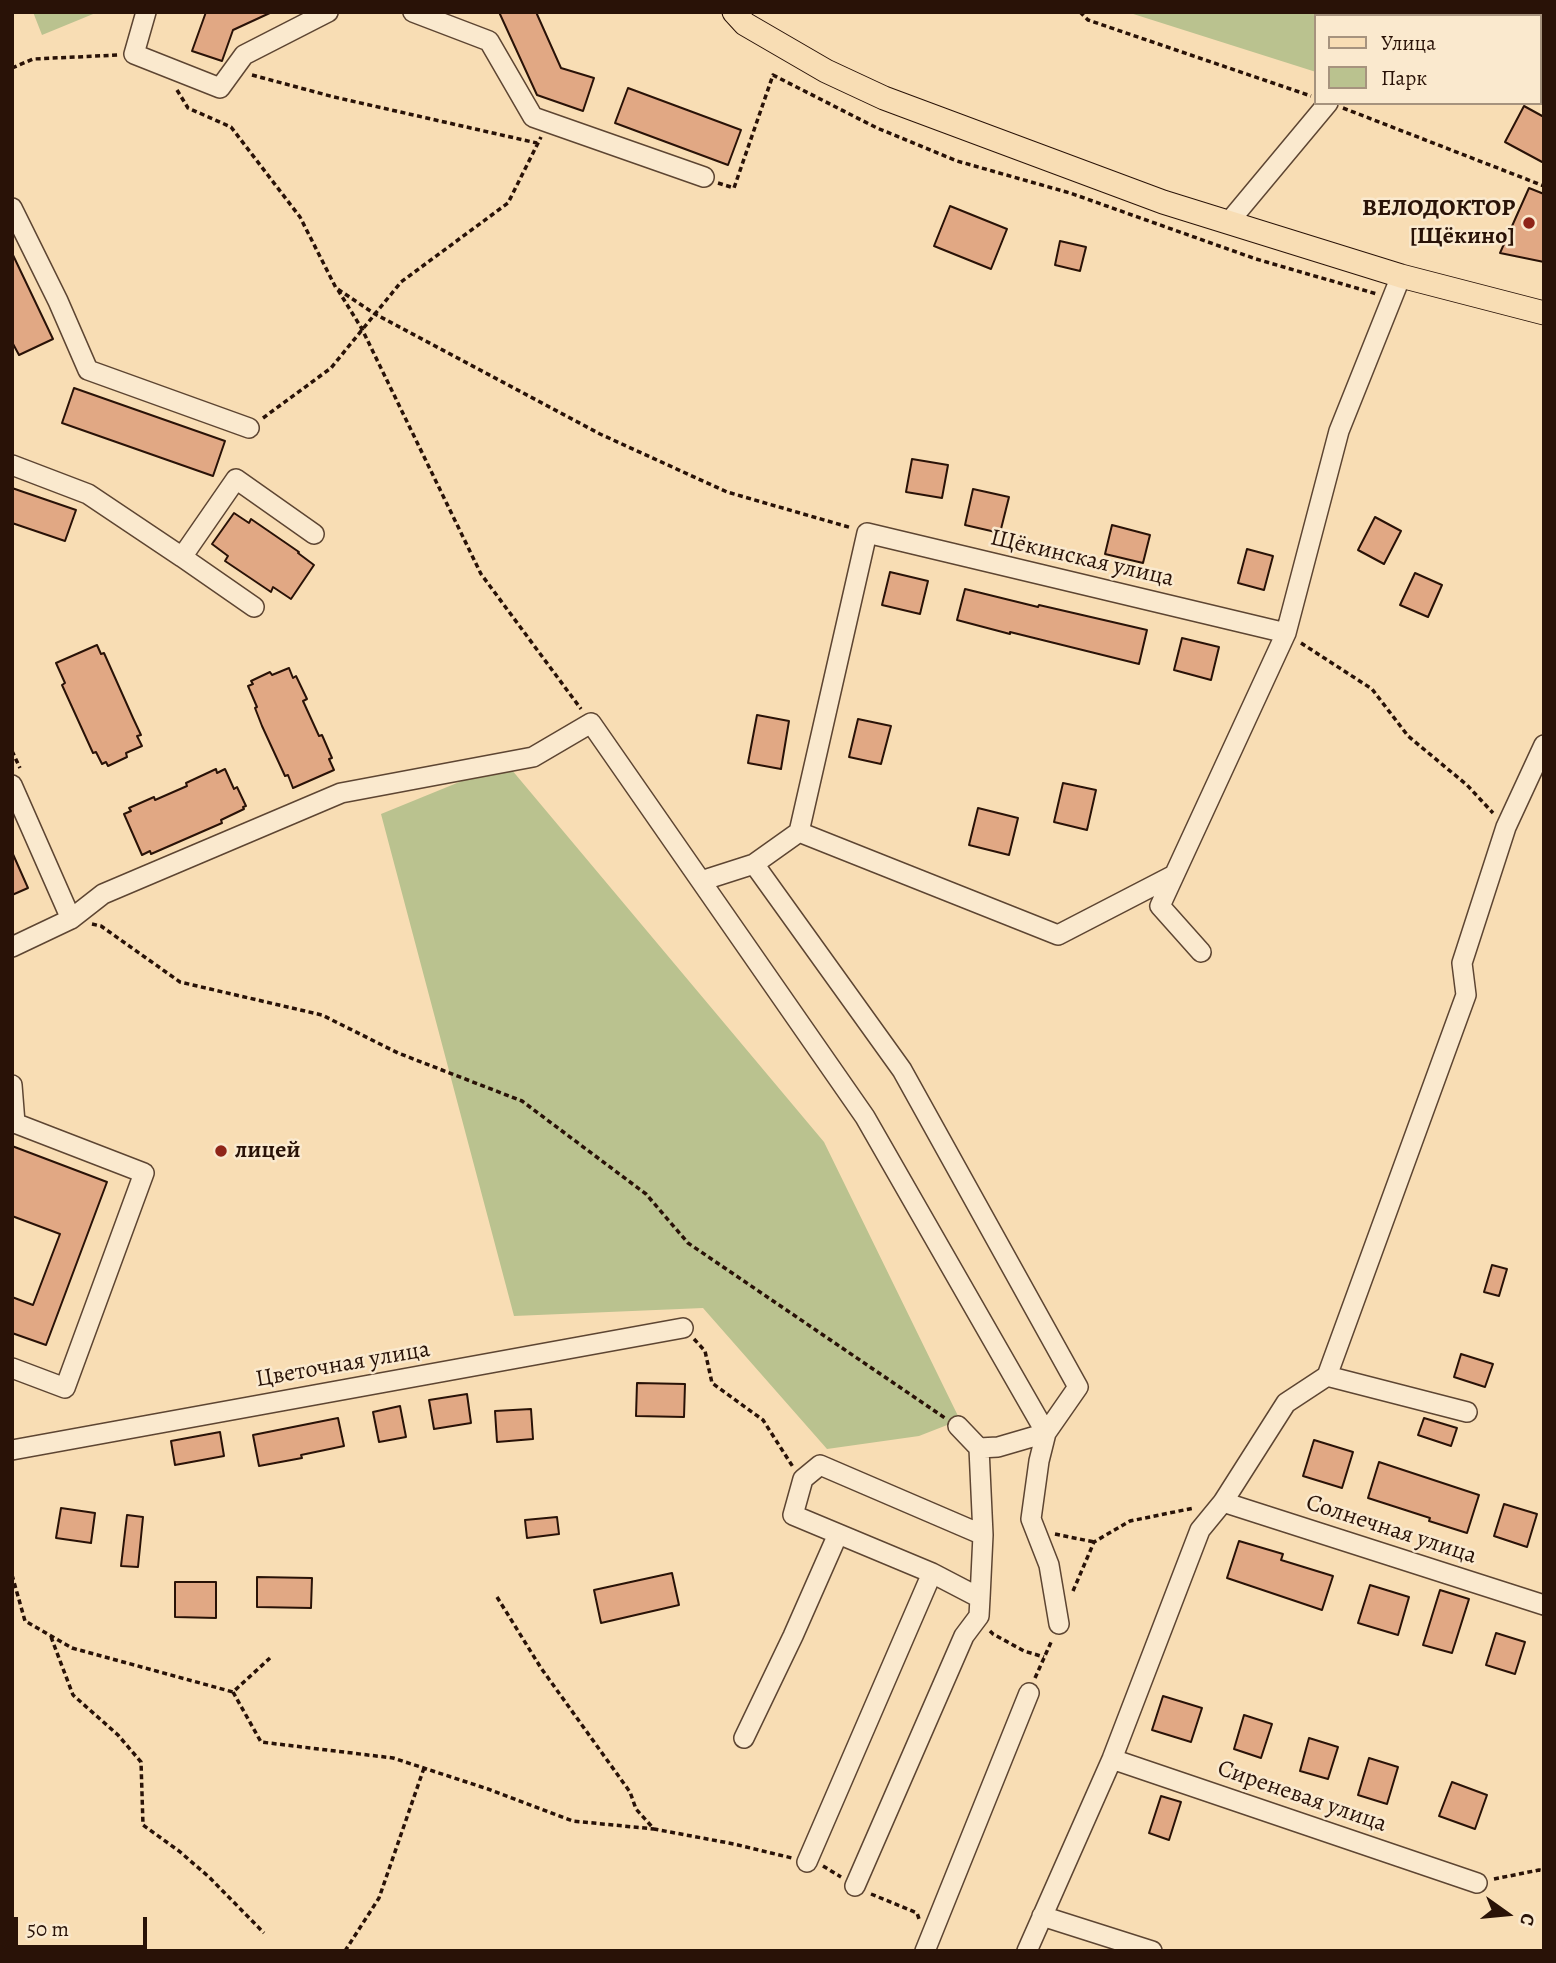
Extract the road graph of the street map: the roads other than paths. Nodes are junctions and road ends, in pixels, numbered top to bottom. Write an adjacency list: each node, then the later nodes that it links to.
1 (146, 12): 2 (street)
2 (328, 12)
3 (413, 12): 6 (street)
4 (734, 12): 8 (main road)
5 (1328, 105): 8 (street)
6 (704, 177)
7 (12, 208): 11 (street)
8 (1228, 223): 9 (main road)
9 (1401, 276): 10 (main road); 16 (street)
10 (1544, 313)
11 (249, 428)
12 (12, 465): 14 (street)
13 (314, 534): 14 (street)
14 (182, 557): 15 (street)
15 (254, 607)
16 (1286, 633): 19 (street, Щёкинская улица); 21 (street)
17 (1544, 745): 30 (street)
18 (12, 785): 23 (street)
19 (799, 832): 20 (street); 21 (street)
20 (754, 864): 22 (street); 33 (street)
21 (1174, 875): 25 (street)
22 (701, 881): 23 (street); 33 (street)
23 (71, 919): 24 (street)
24 (12, 947)
25 (1201, 952)
26 (12, 1085): 27 (street)
27 (14, 1123): 29 (street)
28 (683, 1328): 35 (street, Цветочная улица)
29 (12, 1368)
30 (1327, 1376): 31 (street); 36 (street)
31 (1467, 1412)
32 (958, 1426): 34 (street)
33 (1046, 1433): 34 (street); 42 (street)
34 (979, 1448): 38 (street)
35 (12, 1451)
36 (1223, 1502): 40 (street, Солнечная улица); 45 (street)
37 (838, 1534): 38 (street); 39 (street); 44 (street)
38 (984, 1535): 41 (street)
39 (932, 1573): 41 (street); 46 (street)
40 (1544, 1605)
41 (979, 1607): 48 (street)
42 (1059, 1624)
43 (1029, 1693): 50 (street)
44 (744, 1738)
45 (1112, 1759): 47 (street, Сиреневая улица); 49 (street)
46 (807, 1862)
47 (1477, 1883)
48 (855, 1886)
49 (1042, 1916): 51 (street); 52 (street)
50 (926, 1950)
51 (1027, 1951)
52 (1152, 1951)

